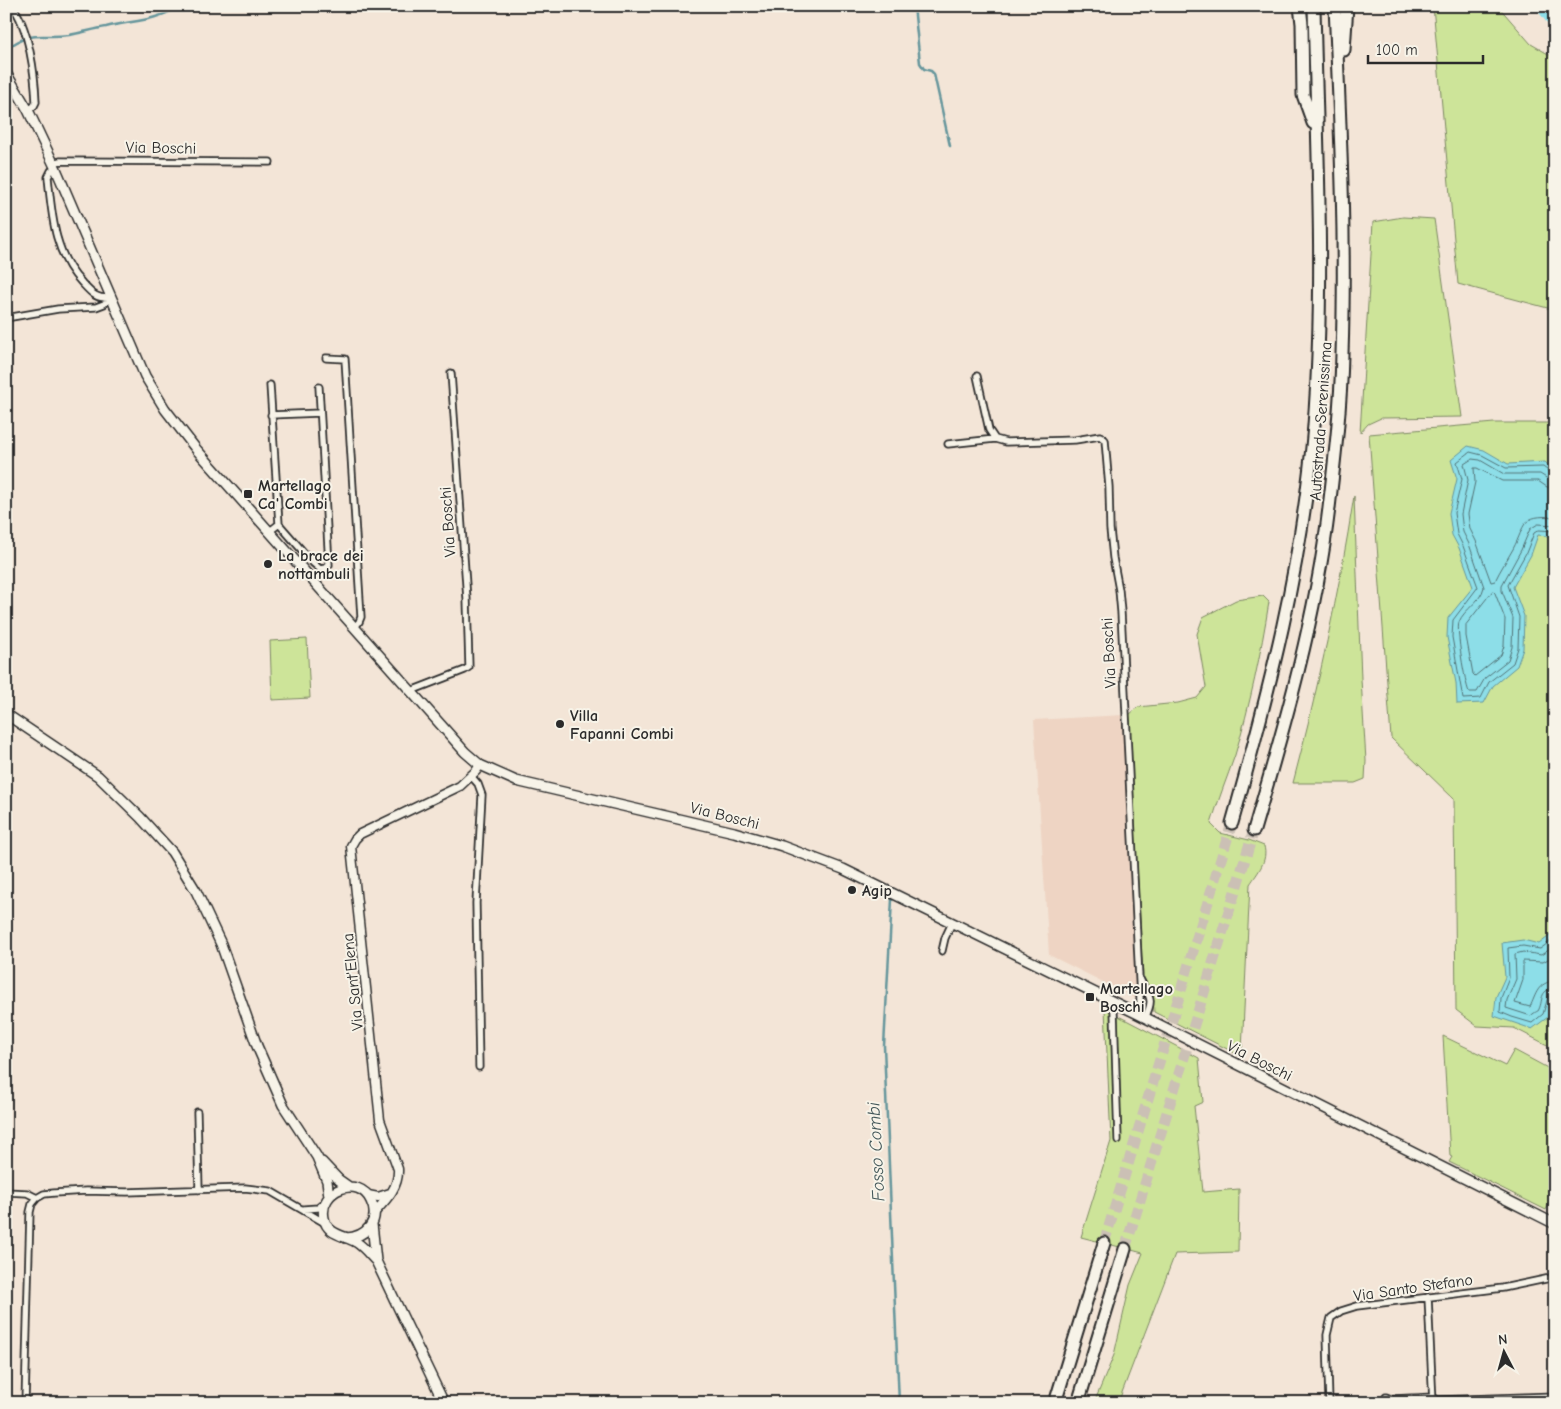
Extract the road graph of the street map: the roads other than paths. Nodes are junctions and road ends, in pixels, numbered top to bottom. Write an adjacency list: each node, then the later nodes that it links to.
1 (12, 6): 7 (street)
2 (1300, 6): 8 (highway)
3 (1314, 6): 8 (highway, Autostrada Serenissima)
4 (1335, 6): 9 (highway, Autostrada Serenissima)
5 (1347, 6): 9 (highway)
6 (6, 73): 7 (main road, Via Boschi)
7 (28, 110): 11 (main road, Via Boschi)
8 (1317, 136): 30 (highway, Autostrada Serenissima)
9 (1341, 136): 31 (highway, Autostrada Serenissima)
10 (270, 162): 11 (street, Via Boschi)
11 (54, 166): 12 (main road, Via Boschi); 12 (street)
12 (111, 298): 13 (street); 24 (main road, Via Boschi)
13 (6, 318)
14 (326, 358): 25 (street)
15 (451, 373): 26 (street, Via Boschi)
16 (977, 376): 21 (street)
17 (270, 385): 20 (street)
18 (319, 387): 19 (street)
19 (320, 412): 20 (street); 23 (street)
20 (271, 414): 23 (street)
21 (995, 439): 22 (street, Via Boschi); 34 (street, Via Boschi)
22 (948, 444)
23 (278, 524): 24 (street)
24 (270, 531): 25 (main road, Via Boschi)
25 (354, 627): 26 (main road, Via Boschi)
26 (412, 692): 28 (main road, Via Boschi)
27 (6, 714): 41 (main road)
28 (480, 765): 29 (street); 32 (main road, Via Boschi)
29 (471, 776): 38 (street); 45 (street, Via Sant'Elena)
30 (1232, 823)
31 (1254, 830)
32 (952, 923): 33 (street); 35 (main road, Via Boschi)
33 (942, 951)
34 (1139, 977): 36 (street, Via Boschi); 37 (street)
35 (1118, 1004): 36 (main road, Via Boschi); 40 (street)
36 (1136, 1013): 37 (main road, Via Boschi)
37 (1145, 1018): 53 (main road, Via Boschi)
38 (479, 1067)
39 (197, 1112): 43 (street)
40 (1118, 1140)
41 (317, 1157): 42 (main road); 48 (main road)
42 (349, 1187): 46 (main road); 48 (main road)
43 (199, 1190): 47 (street); 49 (street)
44 (6, 1192): 47 (street)
45 (391, 1192): 46 (street); 50 (street)
46 (368, 1195): 50 (main road)
47 (37, 1198): 63 (street)
48 (327, 1199): 49 (street); 51 (main road)
49 (300, 1208): 51 (street)
50 (374, 1213): 52 (main road)
51 (325, 1223): 54 (main road)
52 (372, 1224): 54 (main road); 57 (main road)
53 (1555, 1224)
54 (346, 1238): 57 (main road)
55 (1104, 1243): 65 (highway)
56 (1125, 1249): 66 (highway)
57 (376, 1261): 64 (main road)
58 (1555, 1277): 59 (street, Via Santo Stefano)
59 (1428, 1297): 62 (street); 67 (street, Via Santo Stefano)
60 (1555, 1396): 62 (street)
61 (1386, 1397): 62 (street)
62 (1433, 1400)
63 (25, 1403)
64 (444, 1403)
65 (1055, 1403)
66 (1078, 1403)
67 (1329, 1403)

